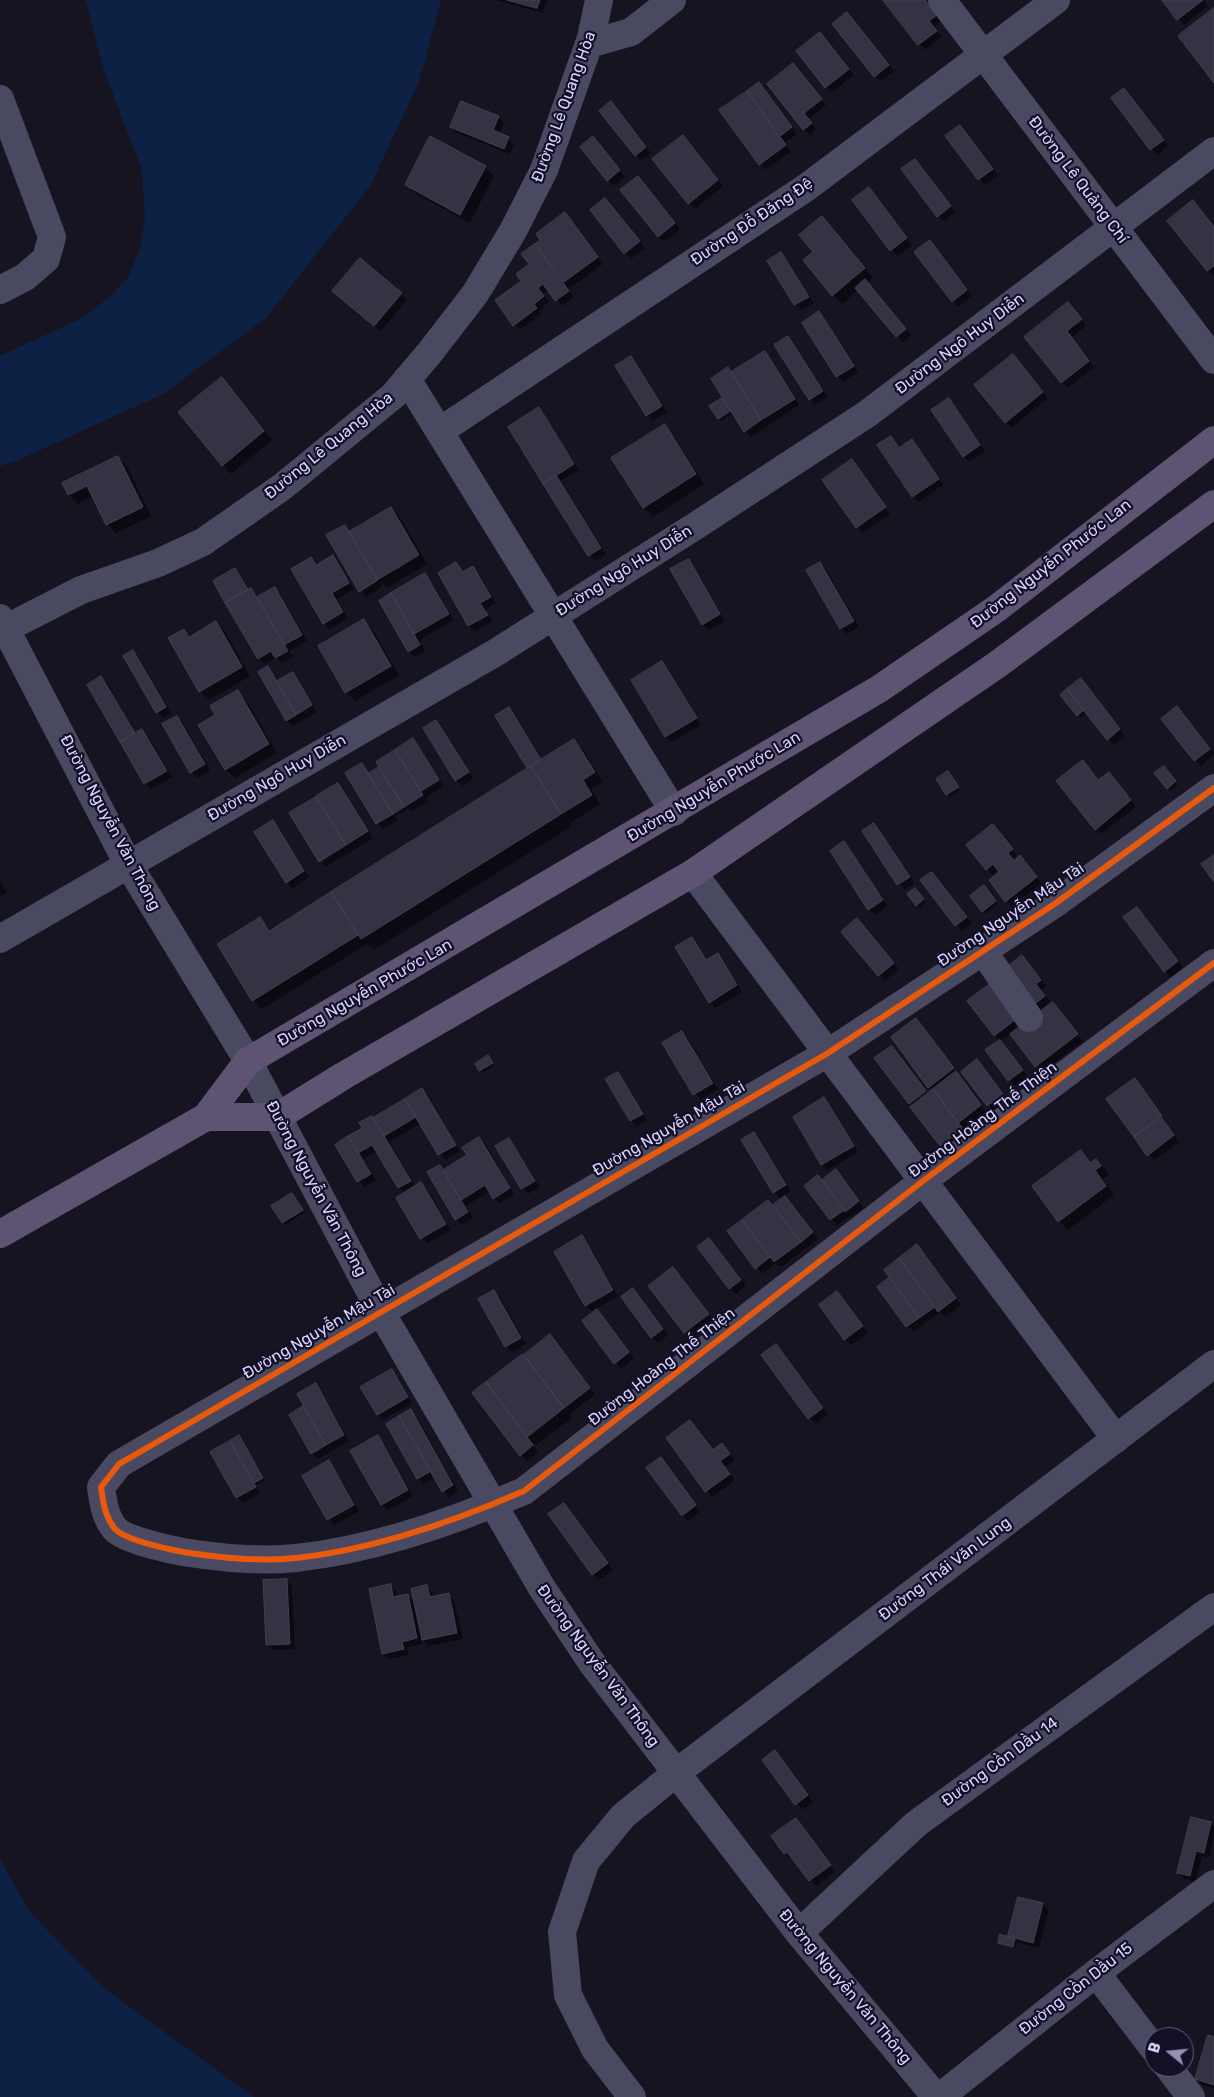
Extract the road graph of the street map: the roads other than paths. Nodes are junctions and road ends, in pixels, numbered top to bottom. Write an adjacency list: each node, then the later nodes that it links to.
1 (599, 0): 5 (street, Đường Lê Quang Hòa)
2 (672, 0): 5 (street)
3 (942, 0): 6 (street, Đường Lê Quảng Chí)
4 (1056, 0): 6 (street, Đường Đỗ Đăng Đệ)
5 (589, 44): 12 (street, Đường Lê Quang Hòa)
6 (983, 55): 9 (street, Đường Lê Quảng Chí); 13 (street, Đường Đỗ Đăng Đệ)
7 (0, 99): 10 (street)
8 (1214, 151): 9 (street, Đường Ngô Huy Diễn)
9 (1114, 228): 11 (street, Đường Lê Quảng Chí); 16 (street, Đường Ngô Huy Diễn)
10 (0, 290)
11 (1214, 360)
12 (407, 379): 13 (street); 17 (street, Đường Lê Quang Hòa)
13 (440, 432): 16 (street)
14 (1214, 440): 19 (main road, Đường Nguyễn Phước Lan)
15 (1214, 504): 21 (main road)
16 (554, 615): 19 (street); 20 (street, Đường Ngô Huy Diễn)
17 (2, 626): 20 (street, Đường Nguyễn Văn Thông)
18 (1214, 788): 23 (street, Đường Nguyễn Mậu Tài)
19 (674, 812): 27 (main road, Đường Nguyễn Phước Lan)
20 (128, 864): 22 (street, Đường Ngô Huy Diễn); 27 (street, Đường Nguyễn Văn Thông)
21 (693, 873): 26 (street); 29 (main road)
22 (0, 939)
23 (983, 951): 25 (street); 26 (street, Đường Nguyễn Mậu Tài)
24 (1214, 963): 30 (street, Đường Hoàng Thế Thiện)
25 (1029, 1018)
26 (828, 1053): 30 (street); 32 (street, Đường Nguyễn Mậu Tài)
27 (248, 1061): 28 (main road, Đường Nguyễn Phước Lan); 29 (street, Đường Nguyễn Văn Thông)
28 (206, 1117): 29 (main road, Đường Nguyễn Phước Lan); 31 (main road, Đường Nguyễn Phước Lan)
29 (277, 1117): 32 (street, Đường Nguyễn Văn Thông)
30 (923, 1181): 34 (street); 36 (street, Đường Hoàng Thế Thiện)
31 (0, 1234)
32 (381, 1312): 35 (street, Đường Nguyễn Mậu Tài); 36 (street, Đường Nguyễn Văn Thông)
33 (1214, 1364): 34 (street, Đường Thái Văn Lung)
34 (1116, 1439): 38 (street, Đường Thái Văn Lung)
35 (119, 1464): 36 (street, Đường Hoàng Thế Thiện)
36 (493, 1505): 38 (street, Đường Nguyễn Văn Thông)
37 (1214, 1607): 40 (street, Đường Cồn Dầu 14)
38 (676, 1773): 40 (street, Đường Nguyễn Văn Thông); 44 (street, Đường Thái Văn Lung)
39 (1214, 1884): 41 (street, Đường Cồn Dầu 15)
40 (799, 1933): 45 (street, Đường Nguyễn Văn Thông)
41 (1096, 1973): 42 (street); 46 (street, Đường Cồn Dầu 15)
42 (1144, 2036)
43 (1176, 2077): 47 (street)
44 (632, 2097)
45 (936, 2097)
46 (940, 2097)
47 (1191, 2097)

